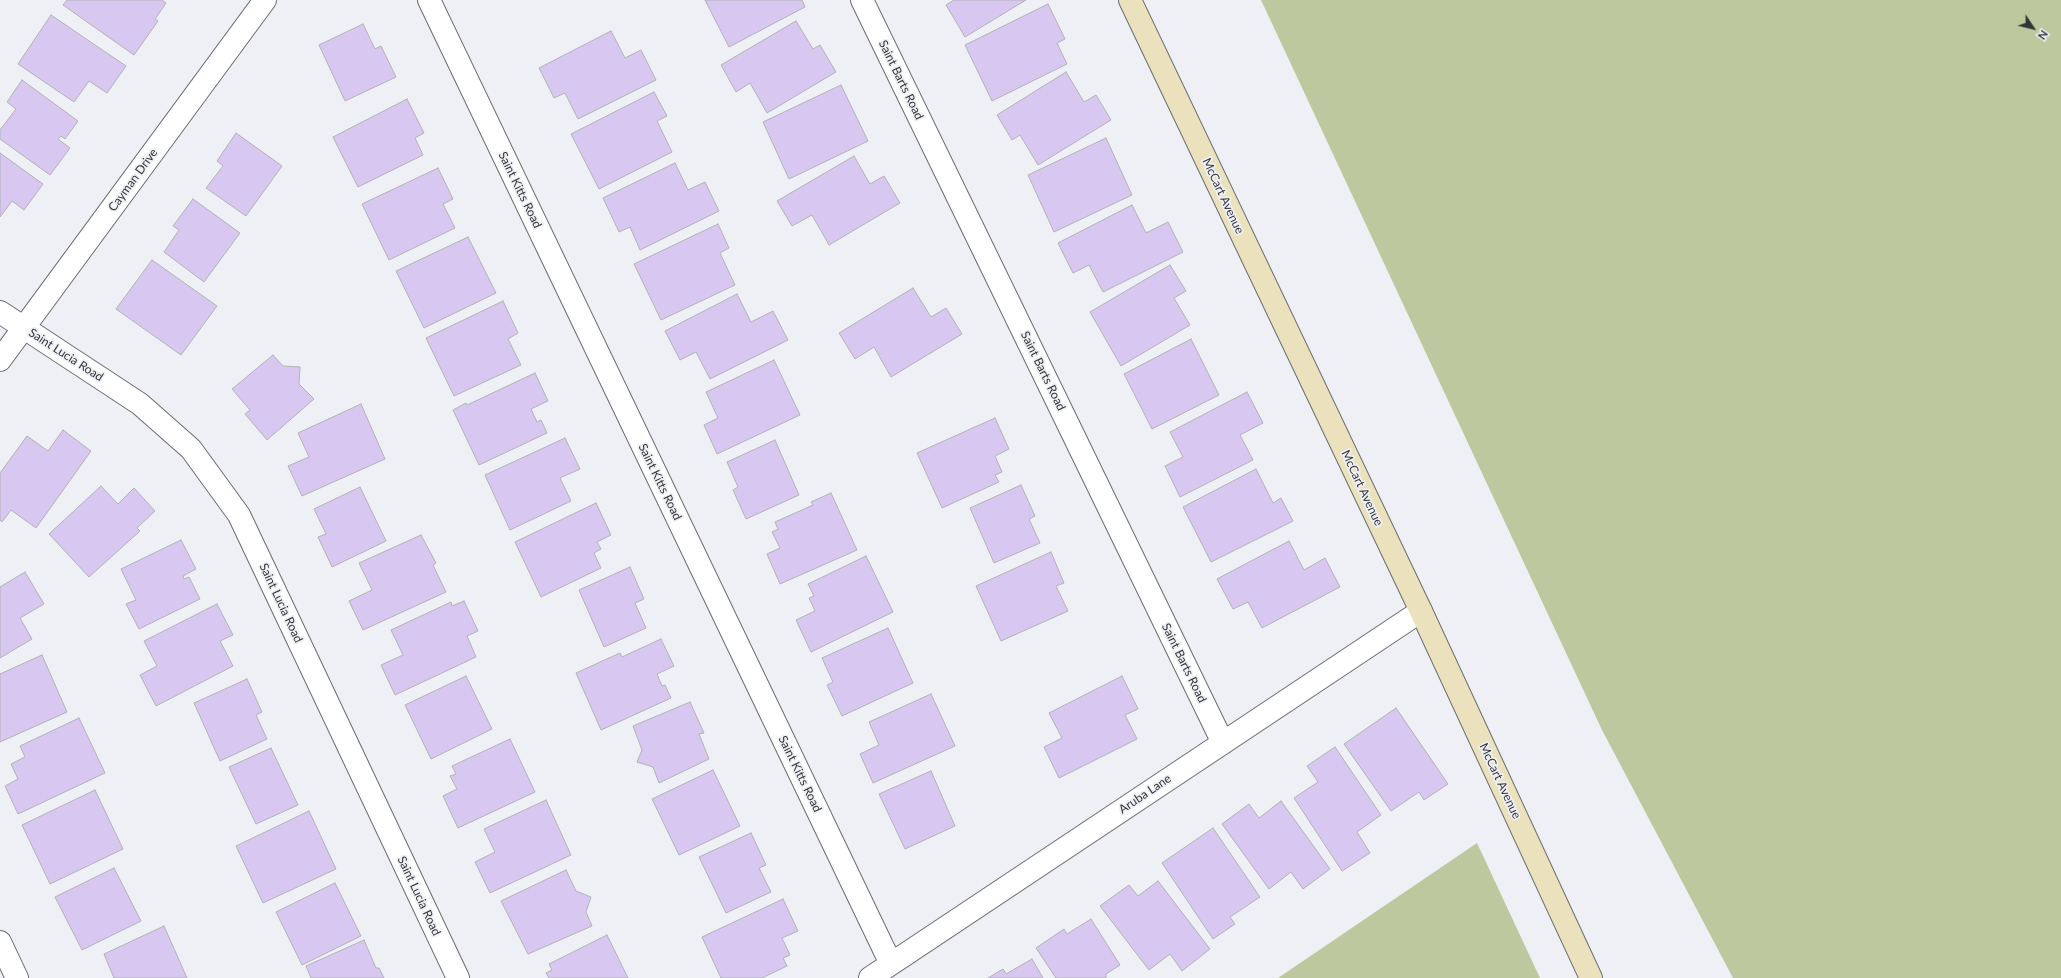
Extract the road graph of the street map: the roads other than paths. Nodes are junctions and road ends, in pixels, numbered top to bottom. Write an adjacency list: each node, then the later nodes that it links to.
1 (265, 0): 6 (street, Cayman Drive)
2 (430, 0): 11 (street, Saint Kitts Road)
3 (862, 0): 9 (street, Saint Barts Road)
4 (1130, 0): 8 (street, McCart Avenue)
5 (0, 312): 6 (street, Saint Lucia Road)
6 (24, 328): 7 (street, Cayman Drive); 13 (street, Saint Lucia Road)
7 (0, 360)
8 (1421, 611): 9 (street, Aruba Lane); 15 (street, McCart Avenue)
9 (1223, 743): 11 (street, Aruba Lane)
10 (0, 942): 12 (street)
11 (891, 964): 14 (street, Aruba Lane)
12 (17, 978)
13 (458, 978)
14 (870, 978)
15 (1591, 978)

